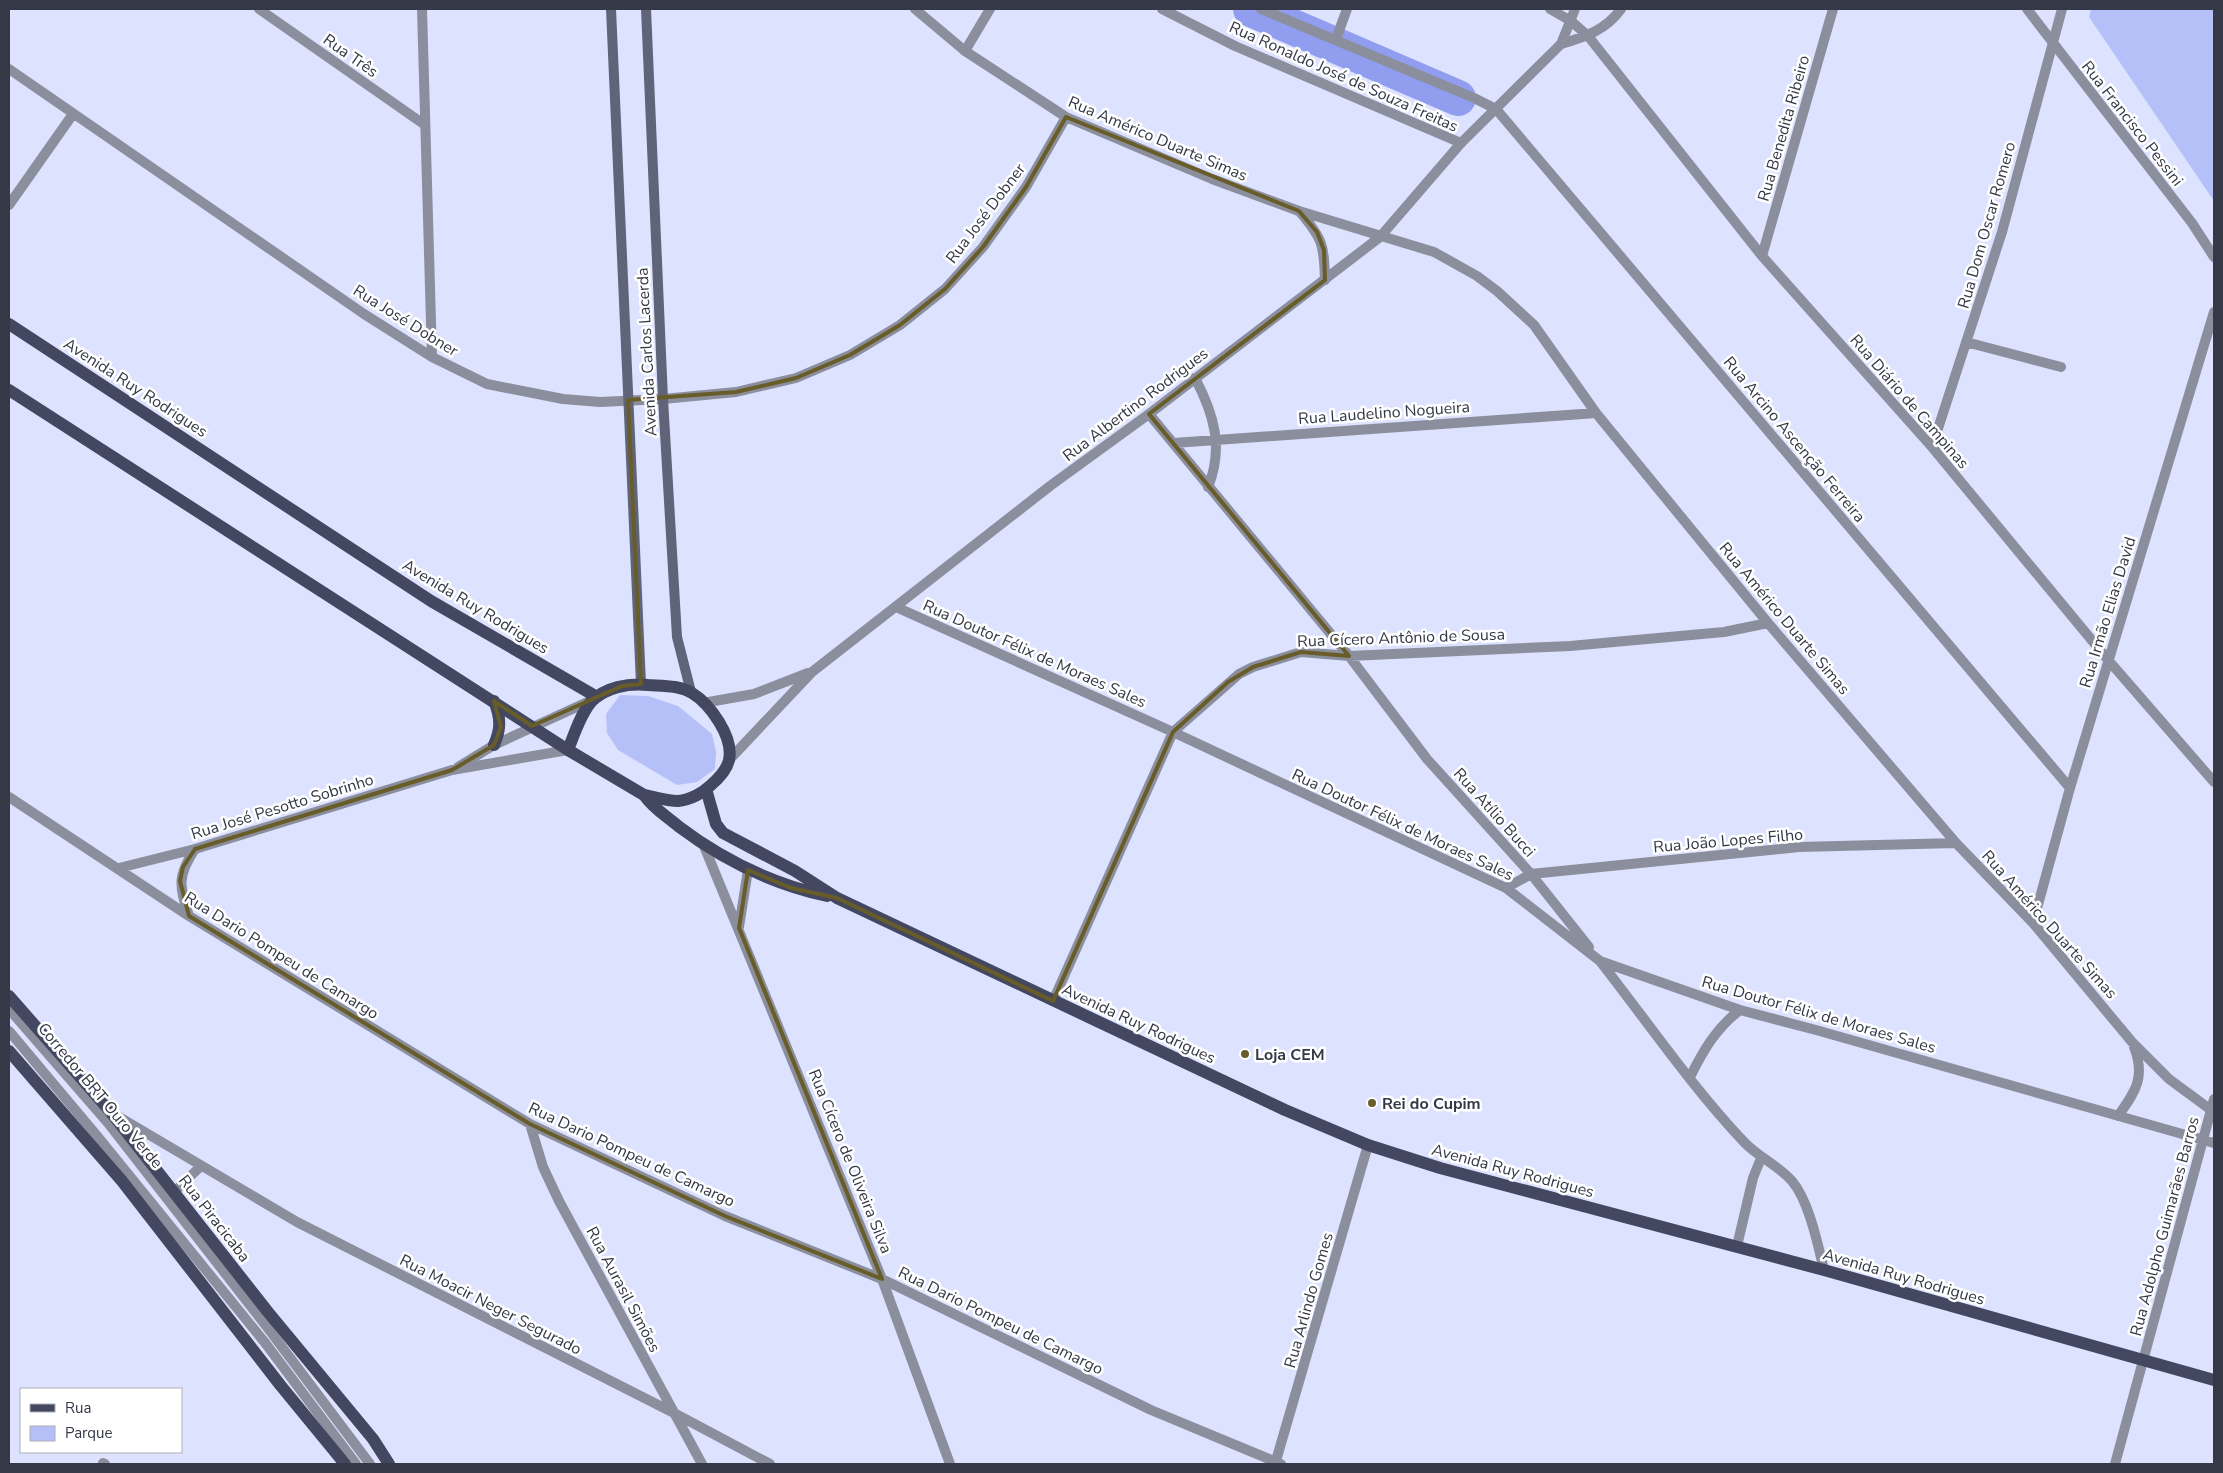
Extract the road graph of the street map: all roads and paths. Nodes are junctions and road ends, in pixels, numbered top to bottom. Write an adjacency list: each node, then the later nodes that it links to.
1 (259, 9): 26 (street, Rua Três)
2 (422, 9): 26 (street)
3 (611, 9): 42 (main road, Avenida Carlos Lacerda)
4 (646, 9): 41 (main road, Avenida Carlos Lacerda)
5 (915, 9): 21 (street, Rua Américo Duarte Simas)
6 (990, 9): 21 (street)
7 (1162, 9): 27 (street, Rua Ronaldo José de Souza Freitas)
8 (1261, 9): 18 (street)
9 (1347, 9): 18 (street)
10 (1550, 9): 16 (street, Rua Diário de Campinas)
11 (1575, 9): 16 (street)
12 (1620, 9): 17 (street)
13 (1833, 9): 31 (street, Rua Benedita Ribeiro)
14 (2027, 9): 20 (street, Rua Francisco Pessini)
15 (2062, 9): 20 (street, Rua Dom Oscar Romero)
16 (1571, 22): 17 (street, Rua Diário de Campinas); 19 (street)
17 (1588, 36): 19 (street); 31 (street, Rua Diário de Campinas)
18 (1336, 39): 23 (street)
19 (1561, 44): 23 (street, Rua Albertino Rodrigues)
20 (2053, 44): 32 (street, Rua Francisco Pessini); 36 (street, Rua Dom Oscar Romero)
21 (965, 51): 25 (street, Rua Américo Duarte Simas)
22 (9, 69): 24 (street, Rua José Dobner)
23 (1496, 109): 27 (street, Rua Albertino Rodrigues); 66 (street, Rua Arcino Ascenção Ferreira)
24 (73, 114): 28 (street); 37 (street, Rua José Dobner)
25 (1066, 117): 29 (street, Rua Américo Duarte Simas); 41 (street, Rua José Dobner)
26 (425, 126): 37 (street)
27 (1461, 143): 30 (street, Rua Albertino Rodrigues)
28 (9, 205)
29 (1299, 211): 30 (street, Rua Américo Duarte Simas); 33 (street, Rua Américo Duarte Simas)
30 (1380, 237): 33 (street, Rua Albertino Rodrigues); 43 (street, Rua Américo Duarte Simas)
31 (1762, 256): 47 (street, Rua Diário de Campinas)
32 (2214, 257)
33 (1325, 280): 39 (street, Rua Albertino Rodrigues)
34 (2214, 312): 52 (street, Rua Irmão Elias David)
35 (9, 324): 56 (main road, Avenida Ruy Rodrigues)
36 (1966, 342): 38 (street); 47 (street, Rua Dom Oscar Romero)
37 (432, 357): 42 (street, Rua José Dobner)
38 (2061, 367)
39 (1195, 378): 44 (street, Rua Albertino Rodrigues); 45 (street)
40 (9, 390): 57 (main road, Avenida Ruy Rodrigues)
41 (663, 399): 42 (street, Rua José Dobner); 55 (main road, Avenida Carlos Lacerda)
42 (628, 400): 54 (main road, Avenida Carlos Lacerda)
43 (1596, 413): 45 (street, Rua Laudelino Nogueira); 50 (street, Rua Américo Duarte Simas)
44 (1149, 414): 46 (street, Rua Atílio Bucci); 49 (street, Rua Albertino Rodrigues)
45 (1215, 439): 46 (street, Rua Laudelino Nogueira); 48 (street)
46 (1174, 442): 48 (street, Rua Atílio Bucci)
47 (1932, 447): 52 (street, Rua Diário de Campinas)
48 (1208, 487): 51 (street, Rua Atílio Bucci)
49 (896, 607): 53 (street, Rua Albertino Rodrigues); 60 (street, Rua Doutor Félix de Moraes Sales)
50 (1768, 623): 51 (street, Rua Cícero Antônio de Sousa); 70 (street, Rua Américo Duarte Simas)
51 (1349, 656): 60 (street, Rua Cícero Antônio de Sousa); 75 (street, Rua Atílio Bucci)
52 (2108, 661): 65 (street, Rua Diário de Campinas); 66 (street, Rua Irmão Elias David)
53 (812, 672): 58 (street, Rua Albertino Rodrigues); 63 (street, Rua Albertino Rodrigues)
54 (641, 684): 55 (main road); 56 (main road)
55 (691, 692): 58 (main road)
56 (597, 697): 59 (street, Rua José Pesotto Sobrinho); 62 (main road)
57 (494, 702): 59 (main road, Avenida Ruy Rodrigues); 61 (main road)
58 (703, 702): 63 (main road)
59 (532, 726): 61 (street, Rua José Pesotto Sobrinho); 62 (main road, Avenida Ruy Rodrigues)
60 (1173, 732): 76 (street, Rua Doutor Félix de Moraes Sales); 83 (street, Rua Cícero Antônio de Sousa)
61 (494, 745): 64 (street, Rua José Pesotto Sobrinho)
62 (568, 750): 64 (street, Rua José Pesotto Sobrinho); 68 (main road, Avenida Ruy Rodrigues)
63 (729, 760): 67 (main road)
64 (452, 770): 72 (street, Rua José Pesotto Sobrinho)
65 (2214, 782)
66 (2070, 788): 79 (street, Rua Irmão Elias David)
67 (706, 790): 68 (main road); 77 (main road, Avenida Ruy Rodrigues)
68 (644, 795): 71 (main road, Avenida Ruy Rodrigues)
69 (9, 797): 73 (street, Rua Dario Pompeu de Camargo)
70 (1956, 843): 75 (street, Rua João Lopes Filho); 79 (street, Rua Américo Duarte Simas)
71 (704, 846): 74 (main road, Avenida Ruy Rodrigues); 80 (street, Rua Cícero de Oliveira Silva)
72 (195, 849): 73 (street, Rua José Pesotto Sobrinho); 78 (street)
73 (119, 868): 78 (street, Rua Dario Pompeu de Camargo)
74 (748, 870): 77 (main road, Avenida Ruy Rodrigues); 80 (street)
75 (1531, 874): 76 (street, Rua João Lopes Filho); 81 (street, Rua Atílio Bucci)
76 (1506, 888): 81 (street, Rua Doutor Félix de Moraes Sales)
77 (837, 898): 83 (main road, Avenida Ruy Rodrigues)
78 (189, 916): 94 (street, Rua Dario Pompeu de Camargo)
79 (2032, 923): 87 (street, Rua Américo Duarte Simas)
80 (739, 928): 103 (street, Rua Cícero de Oliveira Silva)
81 (1600, 961): 85 (street, Rua Doutor Félix de Moraes Sales); 89 (street, Rua Atílio Bucci)
82 (9, 996): 92 (main road, Rua Piracicaba)
83 (1053, 1001): 97 (main road, Avenida Ruy Rodrigues)
84 (9, 1009): 109 (street, Corredor BRT Ouro Verde)
85 (1740, 1010): 89 (street); 93 (street, Rua Doutor Félix de Moraes Sales)
86 (9, 1031): 108 (street, Corredor BRT Ouro Verde)
87 (2132, 1042): 91 (street, Rua Américo Duarte Simas); 93 (street)
88 (9, 1051): 107 (main road)
89 (1690, 1077): 98 (street, Rua Atílio Bucci)
90 (2214, 1099): 91 (street, Rua Adolpho Guimarães Barros)
91 (2211, 1110): 95 (street, Rua Adolpho Guimarães Barros)
92 (110, 1111): 99 (street, Rua Moacir Neger Segurado); 100 (main road, Rua Piracicaba)
93 (2118, 1116): 95 (street, Rua Doutor Félix de Moraes Sales)
94 (530, 1124): 103 (street, Rua Dario Pompeu de Camargo); 106 (street, Rua Aurasil Simões)
95 (2202, 1140): 96 (street, Rua Doutor Félix de Moraes Sales); 104 (street, Rua Adolpho Guimarães Barros)
96 (2214, 1143)
97 (1368, 1145): 101 (main road, Avenida Ruy Rodrigues); 114 (street, Rua Arlindo Gomes)
98 (1760, 1158): 101 (street); 102 (street, Rua Atílio Bucci)
99 (201, 1166): 100 (street); 106 (street, Rua Moacir Neger Segurado)
100 (174, 1192): 110 (main road, Rua Piracicaba)
101 (1738, 1246): 102 (main road, Avenida Ruy Rodrigues)
102 (1824, 1270): 104 (main road, Avenida Ruy Rodrigues)
103 (882, 1279): 113 (street, Rua Cícero de Oliveira Silva); 114 (street, Rua Dario Pompeu de Camargo)
104 (2144, 1361): 105 (main road, Avenida Ruy Rodrigues); 115 (street)
105 (2214, 1380)
106 (674, 1413): 111 (street, Rua Aurasil Simões); 112 (street, Rua Moacir Neger Segurado)
107 (345, 1464)
108 (356, 1464)
109 (370, 1464)
110 (389, 1464)
111 (702, 1464)
112 (770, 1464)
113 (950, 1464)
114 (1277, 1464)
115 (2115, 1464)

